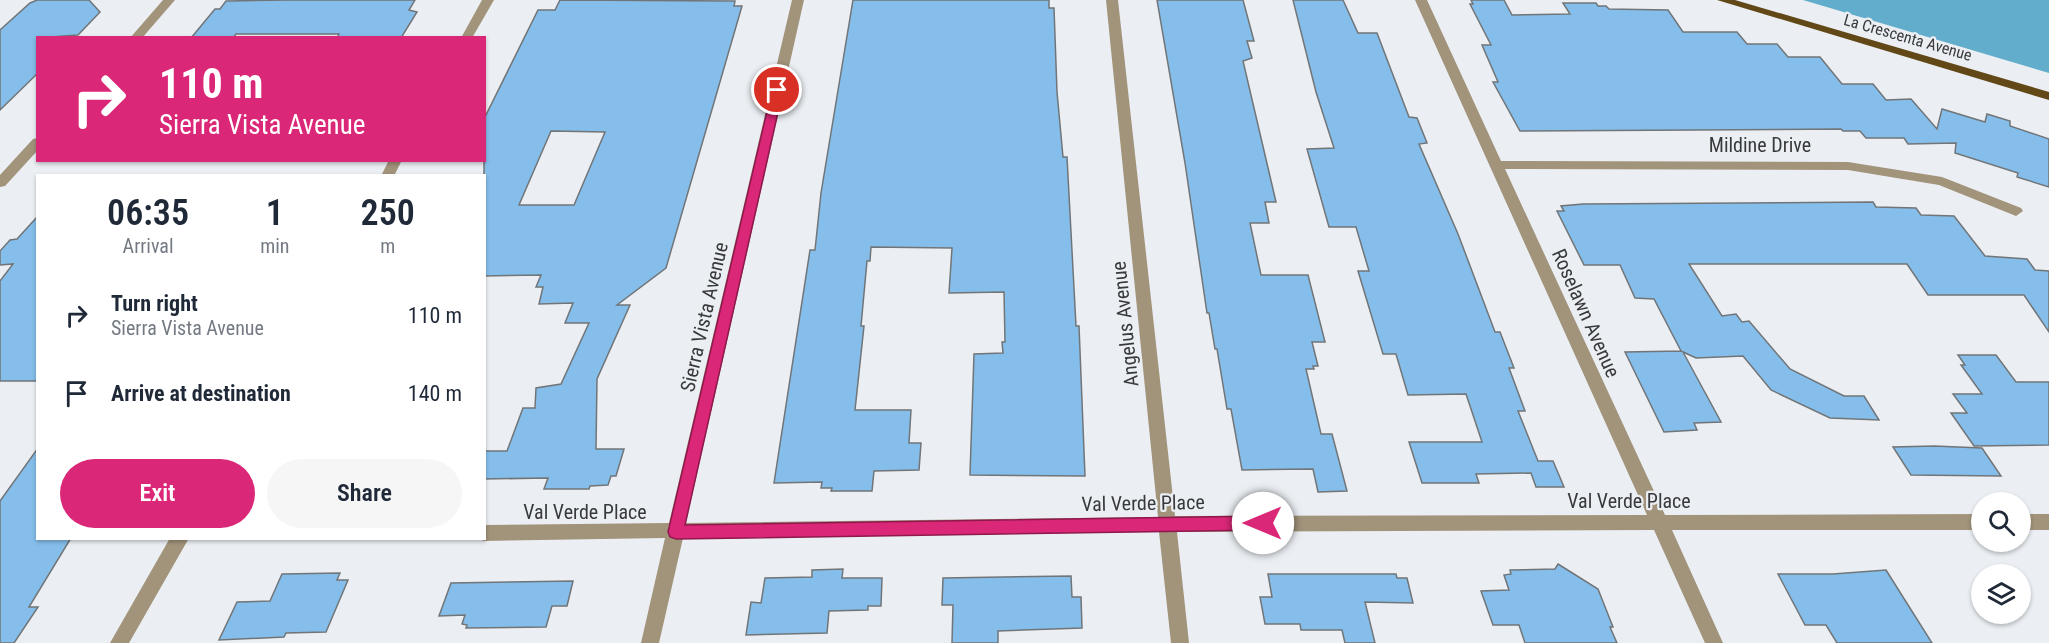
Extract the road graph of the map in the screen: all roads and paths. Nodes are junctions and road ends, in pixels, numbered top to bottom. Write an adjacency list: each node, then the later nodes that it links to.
1 (169, 0): 7 (street)
2 (488, 0): 8 (street)
3 (798, 0): 19 (street, Sierra Vista Avenue)
4 (1112, 0): 18 (street, Angelus Avenue)
5 (1421, 0): 11 (street, Roselawn Avenue)
6 (1723, 0): 9 (main road, La Crescenta Avenue)
7 (137, 36)
8 (467, 36)
9 (2049, 96)
10 (36, 144): 12 (street)
11 (1496, 165): 13 (street, Mildine Drive); 14 (street, Roselawn Avenue)
12 (0, 183)
13 (2016, 211)
14 (1657, 521): 15 (street, Val Verde Place); 18 (street, Val Verde Place); 25 (street, Roselawn Avenue)
15 (1971, 522)
16 (2031, 522): 17 (street)
17 (2049, 522)
18 (1167, 524): 19 (street, Val Verde Place); 24 (street, Angelus Avenue)
19 (676, 532): 20 (street, Val Verde Place); 23 (street, Sierra Vista Avenue)
20 (486, 533)
21 (179, 540): 22 (street)
22 (119, 643)
23 (650, 643)
24 (1180, 643)
25 (1714, 643)

